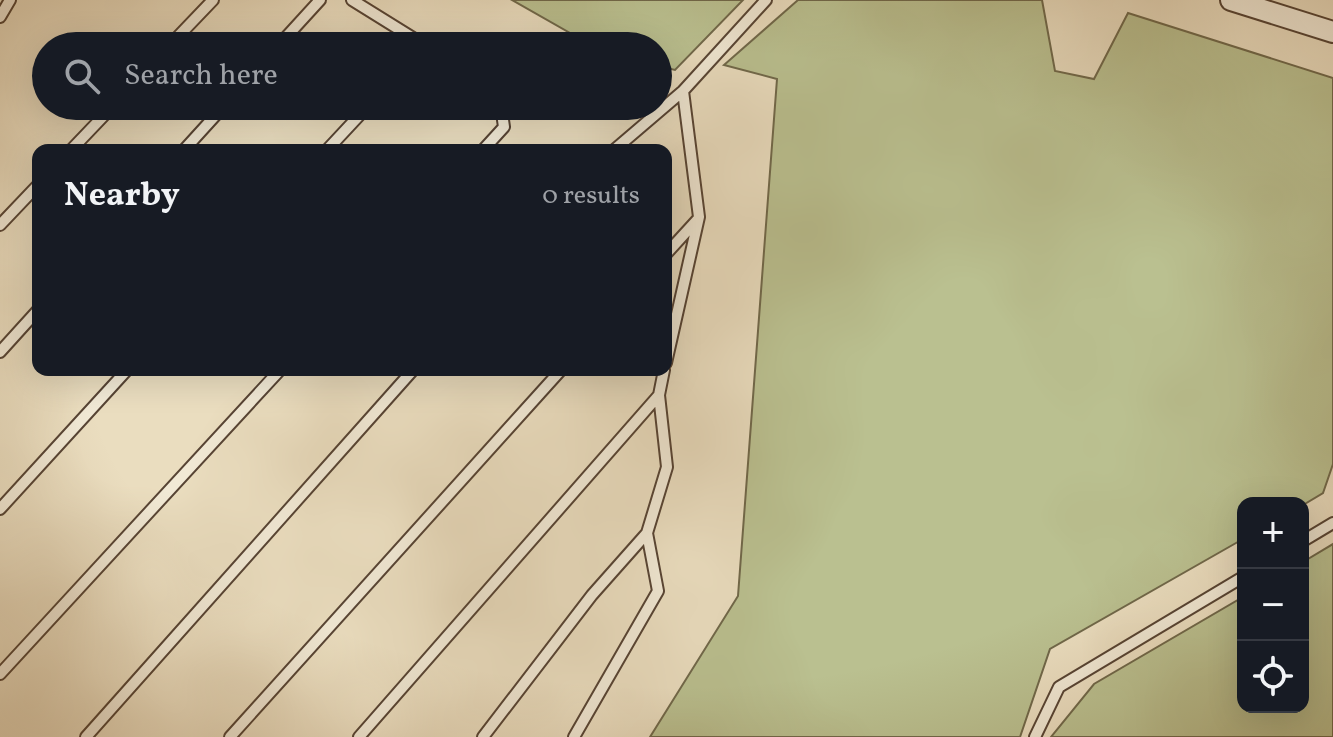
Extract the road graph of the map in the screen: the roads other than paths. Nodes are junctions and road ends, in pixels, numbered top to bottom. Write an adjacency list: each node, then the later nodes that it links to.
1 (10, 0): 7 (lane)
2 (213, 0): 8 (lane)
3 (320, 0): 9 (lane)
4 (352, 0): 10 (lane)
5 (766, 0): 12 (lane)
6 (1231, 0): 11 (street)
7 (0, 17)
8 (182, 32)
9 (291, 32)
10 (402, 32)
11 (1333, 32)
12 (683, 91): 13 (lane); 25 (lane)
13 (672, 100)
14 (100, 120): 19 (lane)
15 (211, 120): 20 (lane)
16 (355, 120): 21 (lane)
17 (503, 120): 22 (lane)
18 (649, 120): 23 (lane)
19 (77, 144)
20 (189, 144)
21 (333, 144)
22 (488, 144)
23 (621, 144)
24 (32, 191): 26 (lane)
25 (699, 217): 27 (lane); 29 (lane)
26 (0, 225)
27 (672, 247)
28 (32, 317): 30 (lane)
29 (672, 336)
30 (0, 352)
31 (122, 376): 37 (lane)
32 (274, 376): 42 (lane)
33 (408, 376): 43 (lane)
34 (556, 376): 44 (lane)
35 (663, 376): 36 (lane)
36 (659, 395): 39 (lane); 45 (lane)
37 (0, 509)
38 (1333, 523): 40 (lane)
39 (647, 533): 46 (lane); 47 (lane)
40 (1309, 537)
41 (1237, 581): 48 (lane)
42 (0, 674)
43 (86, 737)
44 (230, 737)
45 (359, 737)
46 (483, 737)
47 (574, 737)
48 (1035, 737)

